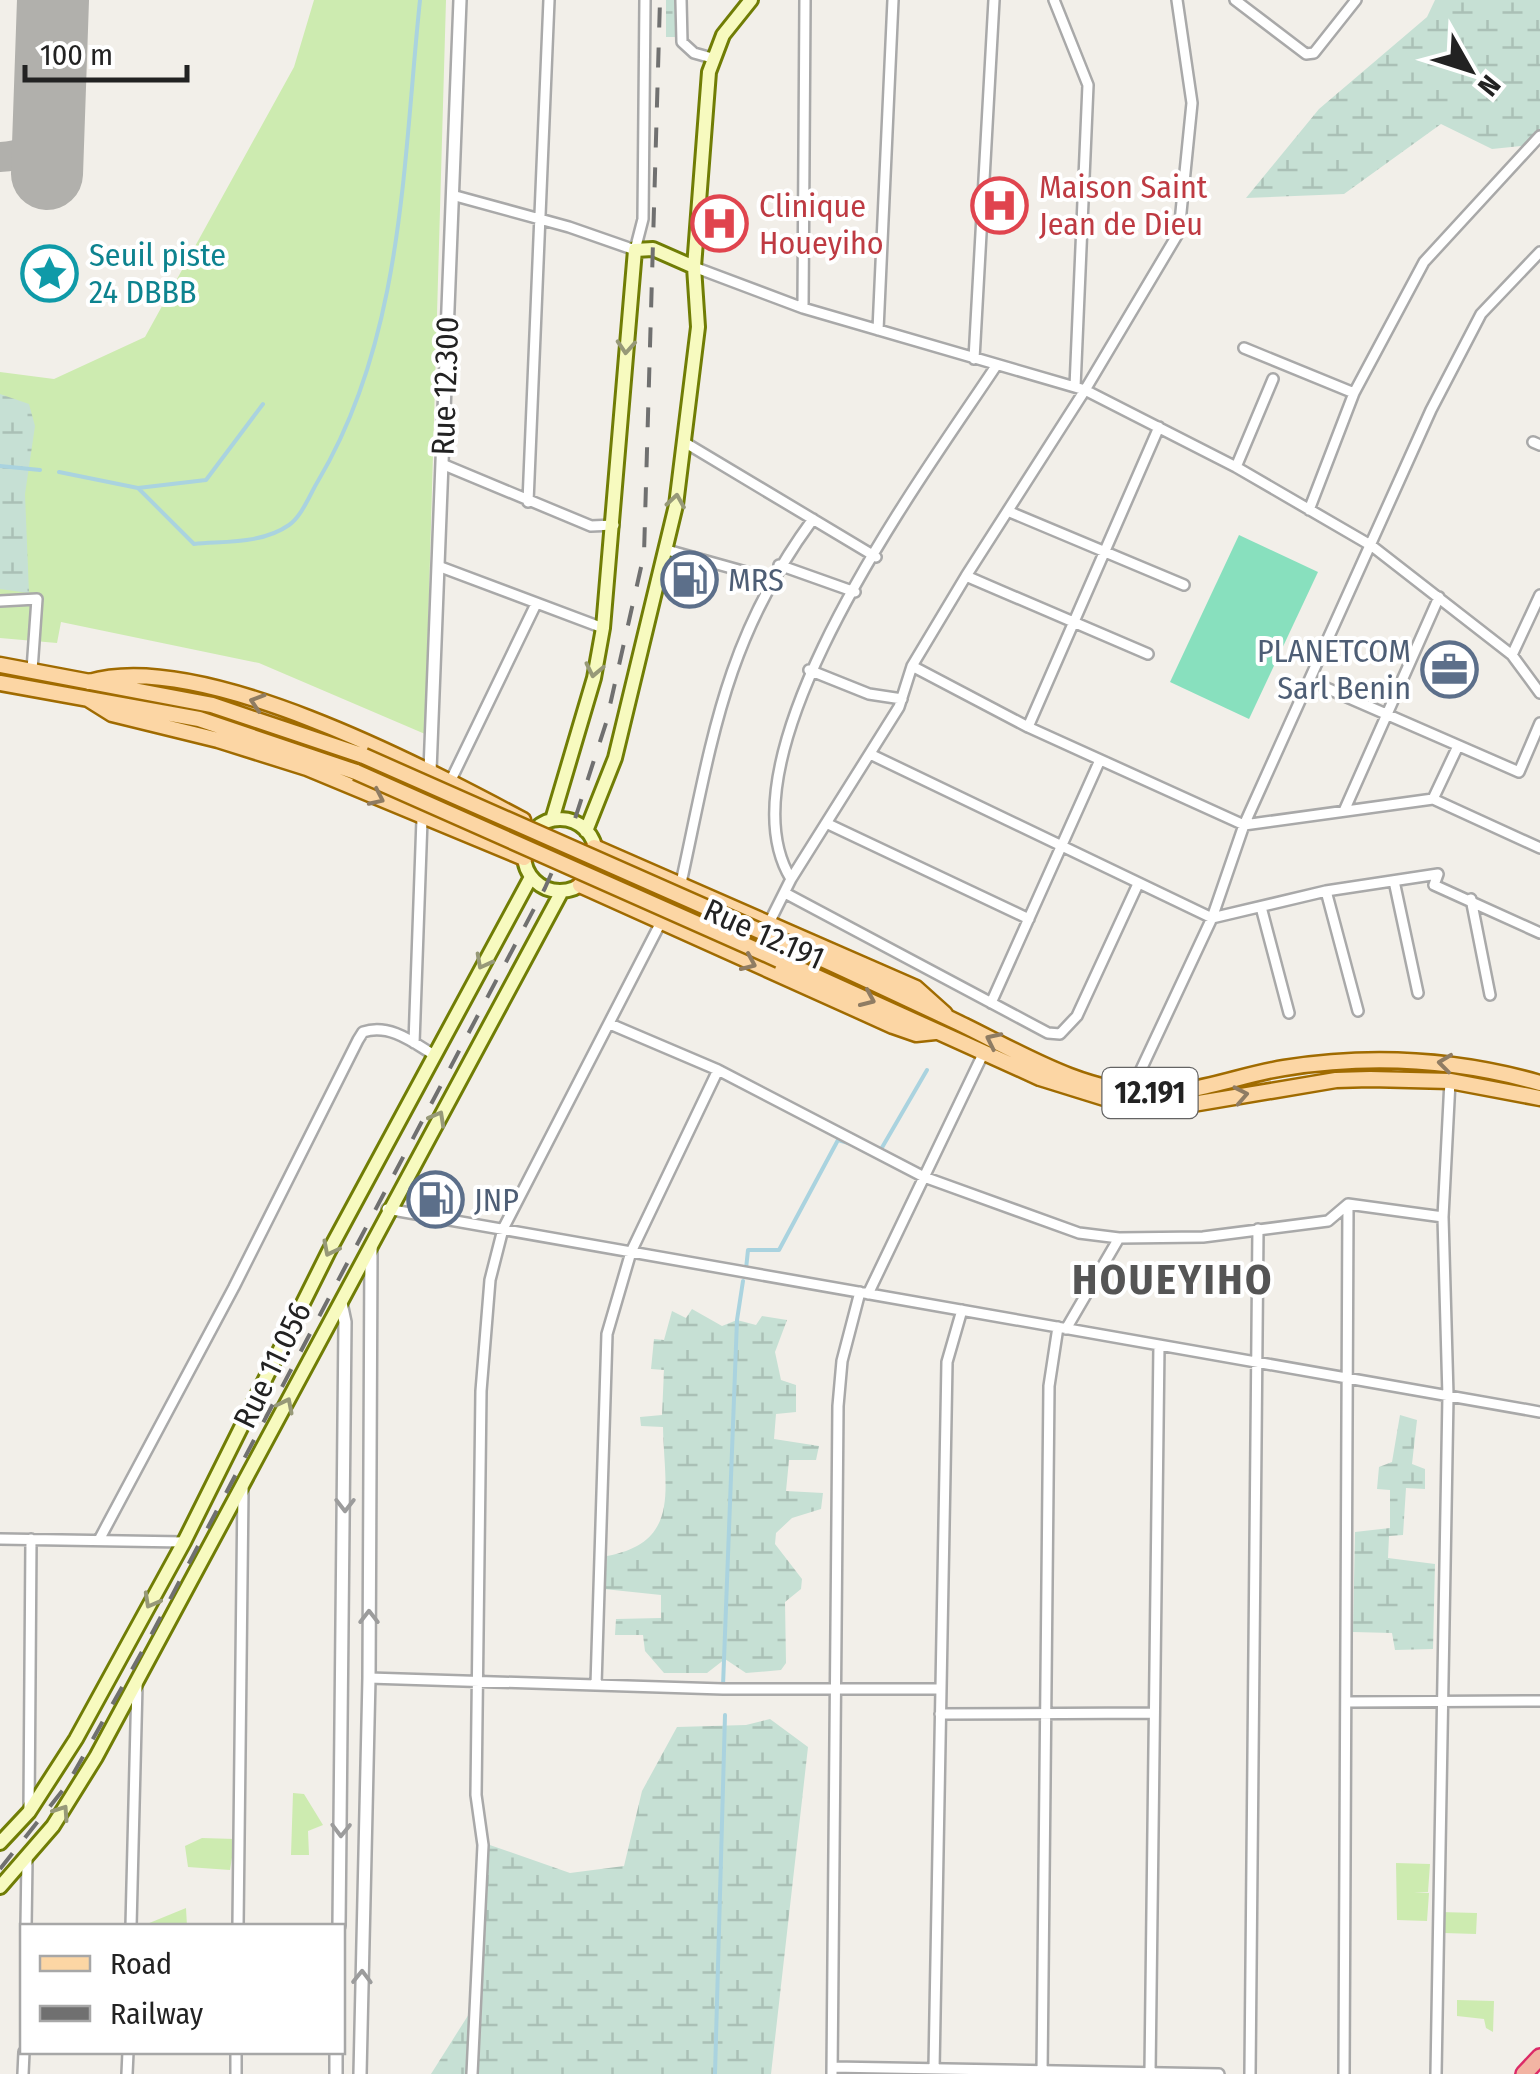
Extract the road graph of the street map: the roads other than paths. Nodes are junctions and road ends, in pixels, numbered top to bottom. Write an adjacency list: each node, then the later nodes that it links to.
1 (460, 0): 15 (street, Rue 12.300)
2 (549, 0): 16 (street)
3 (644, 0): 17 (street)
4 (681, 0): 13 (street)
5 (751, 0): 13 (main road)
6 (805, 0): 20 (street)
7 (894, 0): 21 (street)
8 (994, 0): 23 (street)
9 (1054, 0): 26 (street)
10 (1177, 0): 26 (street)
11 (1235, 0): 12 (street)
12 (1356, 0)
13 (712, 58): 19 (main road)
14 (1540, 136): 27 (street)
15 (452, 195): 16 (street); 30 (street, Rue 12.300)
16 (541, 218): 17 (street); 32 (street)
17 (635, 250): 19 (main road); 36 (main road, one-way to 36)
18 (1540, 252): 37 (street)
19 (694, 267): 20 (street); 29 (main road)
20 (803, 308): 21 (street)
21 (878, 330): 23 (street)
22 (1244, 348): 27 (street)
23 (974, 359): 24 (street)
24 (996, 366): 26 (street); 40 (street)
25 (1273, 378): 31 (street)
26 (1080, 389): 28 (street); 34 (street)
27 (1354, 393): 33 (street)
28 (1159, 427): 31 (street); 39 (street)
29 (684, 442): 35 (street); 38 (main road, one-way to 29)
30 (442, 464): 32 (street); 42 (street, Rue 12.300)
31 (1236, 467): 33 (street)
32 (528, 502): 36 (street)
33 (1309, 510): 37 (street)
34 (1010, 512): 39 (street); 43 (street)
35 (813, 519): 40 (street); 41 (street)
36 (614, 526): 53 (main road)
37 (1372, 546): 48 (street); 79 (street)
38 (667, 550): 44 (street); 81 (main road)
39 (1102, 550): 45 (street); 52 (street)
40 (876, 557): 46 (street)
41 (779, 565): 44 (street); 46 (street)
42 (438, 566): 50 (street); 72 (street, Rue 12.300)
43 (966, 576): 52 (street); 57 (street)
44 (771, 580): 89 (street)
45 (1184, 585)
46 (855, 592): 59 (street)
47 (1540, 595): 51 (street)
48 (1439, 596): 55 (street); 66 (street)
49 (0, 601): 58 (street)
50 (536, 604): 53 (street); 73 (street)
51 (1537, 616): 55 (street)
52 (1073, 622): 54 (street); 68 (street)
53 (603, 628): 77 (main road, one-way to 77)
54 (1148, 654)
55 (1512, 655): 63 (street)
56 (0, 664): 58 (main road, Rue 12.191)
57 (912, 666): 65 (street); 68 (street)
58 (32, 670): 60 (main road, Rue 12.191)
59 (809, 670): 65 (street); 87 (street)
60 (90, 682): 72 (main road, one-way to 60); 107 (main road, Rue 12.191 / 12.191, bridge)
61 (0, 683): 64 (main road, Rue 12.191)
62 (1324, 686): 66 (street)
63 (1540, 693)
64 (88, 699): 76 (main road, one-way to 76); 109 (main road, Rue 12.191, one-way to 109, bridge)
65 (902, 699): 70 (street)
66 (1387, 714): 69 (street); 75 (street)
67 (1540, 723): 69 (street)
68 (1028, 727): 71 (street)
69 (1458, 746): 74 (street)
70 (870, 754): 78 (street); 82 (street)
71 (1100, 760): 79 (street); 82 (street)
72 (430, 771): 73 (main road)
73 (450, 782): 80 (main road)
74 (1432, 799): 75 (street); 84 (street)
75 (1344, 811): 79 (street)
76 (422, 819): 85 (main road); 110 (street)
77 (552, 820): 80 (main road); 81 (main road)
78 (826, 823): 87 (street); 97 (street)
79 (1244, 825): 98 (street)
80 (537, 827): 85 (main road)
81 (586, 831): 83 (main road)
82 (1062, 845): 90 (street); 97 (street)
83 (594, 847): 89 (main road); 91 (main road)
84 (1540, 848)
85 (524, 858): 86 (main road)
86 (531, 877): 92 (main road); 112 (main road, Rue 11.056, one-way to 112)
87 (791, 879): 94 (street)
88 (1394, 881): 93 (street); 95 (street); 102 (street)
89 (681, 883): 99 (main road)
90 (1138, 884): 98 (street); 104 (street)
91 (580, 885): 92 (main road); 100 (main road)
92 (562, 891): 120 (main road, one-way to 92)
93 (1326, 891): 96 (street); 105 (street)
94 (785, 893): 99 (street); 104 (street)
95 (1470, 900): 101 (street); 103 (street)
96 (1261, 907): 98 (street); 106 (street)
97 (1029, 918): 104 (street)
98 (1212, 918): 116 (street)
99 (769, 923): 107 (main road)
100 (660, 924): 108 (street); 109 (main road, one-way to 109)
101 (1540, 933)
102 (1418, 993)
103 (1490, 996)
104 (992, 1002)
105 (1358, 1012)
106 (1289, 1013)
107 (949, 1018): 116 (main road, Rue 12.191 / 12.191, one-way to 107)
108 (610, 1024): 113 (street); 122 (street)
109 (941, 1032): 111 (main road, Rue 12.191)
110 (414, 1042): 112 (street); 139 (street)
111 (984, 1052): 114 (main road, Rue 12.191, one-way to 114); 118 (street)
112 (434, 1054): 140 (main road, Rue 11.056, one-way to 140)
113 (718, 1070): 118 (street); 126 (street)
114 (1450, 1081): 117 (main road, Rue 12.191); 121 (street)
115 (1540, 1083): 116 (main road, Rue 12.191 / 12.191, one-way to 116)
116 (1130, 1091)
117 (1540, 1098)
118 (924, 1178): 124 (street); 127 (street)
119 (1348, 1204): 121 (street); 123 (street); 133 (street)
120 (387, 1209): 122 (street); 125 (main road)
121 (1443, 1217): 134 (street)
122 (503, 1229): 126 (street); 143 (street)
123 (1258, 1229): 124 (street); 132 (street)
124 (1119, 1238): 130 (street)
125 (370, 1246): 128 (main road); 141 (street, one-way to 125)
126 (631, 1252): 127 (street); 144 (street)
127 (864, 1293): 129 (street); 146 (street)
128 (341, 1303): 136 (main road, one-way to 128); 160 (street, one-way to 160)
129 (962, 1310): 130 (street); 145 (street)
130 (1062, 1328): 131 (street); 152 (street)
131 (1160, 1345): 132 (street); 150 (street)
132 (1258, 1362): 133 (street); 169 (street)
133 (1348, 1380): 134 (street); 148 (street)
134 (1448, 1396): 135 (street); 149 (street)
135 (1540, 1412)
136 (244, 1489): 142 (main road); 159 (street)
137 (0, 1539): 138 (street)
138 (31, 1540): 139 (street); 153 (street)
139 (99, 1540): 140 (street)
140 (184, 1542): 153 (main road, Rue 11.056, one-way to 153)
141 (369, 1678): 143 (street); 166 (street, one-way to 141)
142 (137, 1680): 155 (main road, one-way to 142); 158 (street)
143 (479, 1681): 144 (street); 167 (street)
144 (596, 1685): 146 (street)
145 (941, 1688): 146 (street); 151 (street)
146 (833, 1689): 163 (street)
147 (1540, 1701): 149 (street)
148 (1346, 1702): 149 (street); 170 (street)
149 (1442, 1702): 171 (street)
150 (1154, 1713): 152 (street); 165 (street)
151 (940, 1714): 152 (street); 162 (street)
152 (1049, 1715): 164 (street)
153 (29, 1812): 154 (main road, Rue 11.056)
154 (0, 1843)
155 (26, 1860): 156 (main road); 157 (street)
156 (0, 1887)
157 (26, 1924)
158 (131, 1924)
159 (238, 1924)
160 (339, 1924)
161 (1540, 2057): 172 (highway)
162 (934, 2068): 163 (street); 164 (street)
163 (832, 2071)
164 (1042, 2072): 165 (street)
165 (1150, 2073): 168 (street)
166 (360, 2074)
167 (472, 2074)
168 (1219, 2074)
169 (1250, 2074)
170 (1344, 2074)
171 (1436, 2074)
172 (1524, 2074)

